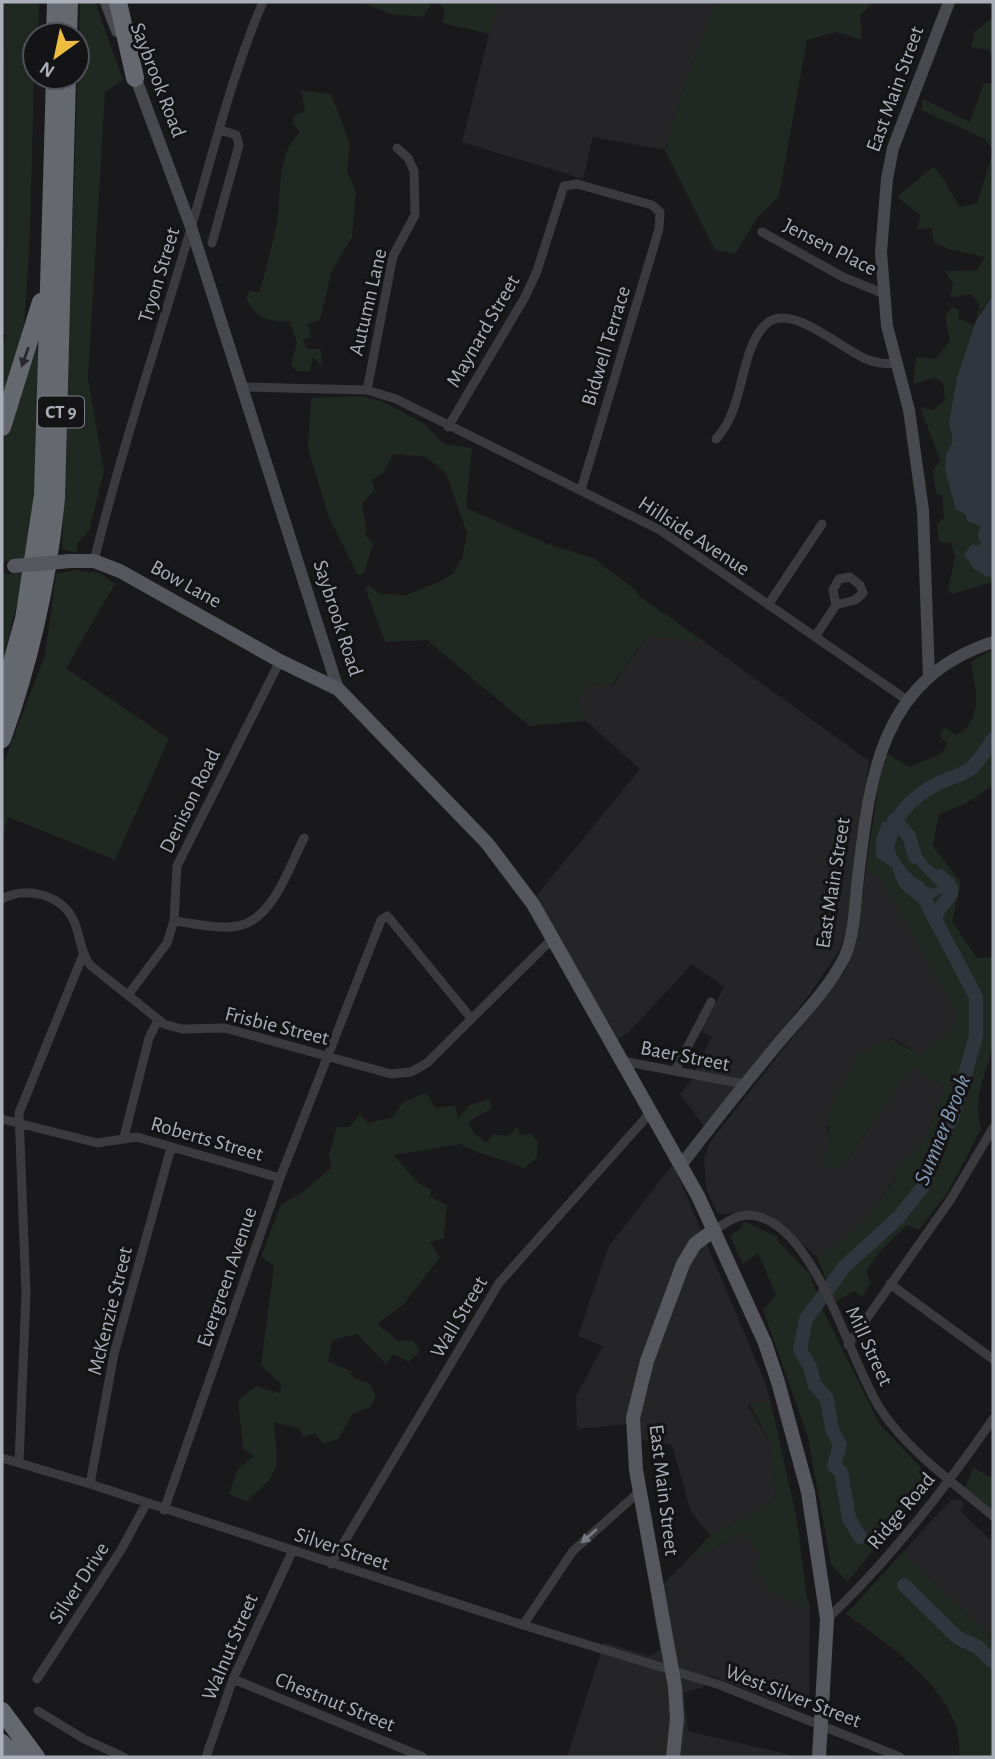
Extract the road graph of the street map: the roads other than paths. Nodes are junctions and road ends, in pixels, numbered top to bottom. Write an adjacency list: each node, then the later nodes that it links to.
1 (56, 2): 7 (highway)
2 (69, 2): 8 (highway)
3 (106, 2): 9 (main road, Saybrook Road)
4 (118, 2): 9 (highway)
5 (263, 2): 12 (street, Tryon Street)
6 (949, 2): 19 (main road, East Main Street)
7 (55, 21)
8 (68, 21)
9 (135, 78): 16 (main road, Saybrook Road)
10 (54, 91): 14 (highway, CT 9)
11 (67, 91): 39 (highway, CT 9)
12 (221, 130): 16 (street, Tryon Street); 18 (street)
13 (397, 148): 22 (street, Autumn Lane)
14 (53, 169): 23 (highway, one-way to 23); 37 (highway, CT 9)
15 (660, 212): 24 (street, Maynard Street); 26 (street, Bidwell Terrace)
16 (191, 227): 21 (main road, Saybrook Road); 28 (street, Tryon Street)
17 (762, 232): 19 (street, Jensen Place)
18 (212, 243)
19 (882, 293): 20 (main road, East Main Street)
20 (898, 363): 25 (street); 35 (main road, East Main Street)
21 (243, 387): 22 (street, Hillside Avenue); 36 (main road, Saybrook Road)
22 (367, 390): 24 (street, Hillside Avenue)
23 (2, 427)
24 (448, 427): 26 (street, Hillside Avenue)
25 (716, 439)
26 (580, 490): 30 (street, Hillside Avenue)
27 (822, 524): 30 (street)
28 (94, 561): 29 (main road, Bow Lane, bridge); 34 (main road, Bow Lane)
29 (8, 566)
30 (768, 605): 32 (street, Hillside Avenue)
31 (836, 605): 32 (street)
32 (815, 637): 38 (street, Hillside Avenue)
33 (993, 642): 35 (main road)
34 (280, 661): 36 (main road, Bow Lane); 42 (street, Denison Road)
35 (929, 677): 38 (main road, East Main Street)
36 (338, 689): 43 (main road, Saybrook Road)
37 (2, 699)
38 (907, 700): 52 (main road, East Main Street)
39 (2, 739)
40 (304, 838): 42 (street)
41 (2, 899): 44 (street)
42 (174, 921): 45 (street, Denison Road)
43 (552, 939): 47 (street, Frisbie Street); 50 (main road, Saybrook Road)
44 (83, 955): 45 (street, Frisbie Street); 55 (street)
45 (128, 995): 48 (street, Frisbie Street)
46 (711, 1002): 51 (street)
47 (471, 1018): 49 (street, Frisbie Street); 49 (street, Evergreen Avenue)
48 (158, 1020): 49 (street, Frisbie Street); 57 (street)
49 (325, 1056): 60 (street, Evergreen Avenue)
50 (621, 1061): 51 (street, Baer Street); 53 (main road, Saybrook Road)
51 (675, 1072): 52 (street, Baer Street)
52 (744, 1084): 59 (main road, East Main Street)
53 (651, 1112): 59 (main road, Saybrook Road); 75 (street, Wall Street)
54 (2, 1119): 55 (street, Roberts Street)
55 (18, 1123): 57 (street, Roberts Street); 67 (street)
56 (993, 1128): 62 (street)
57 (124, 1137): 58 (street, Roberts Street)
58 (171, 1148): 60 (street, Roberts Street); 69 (street, McKenzie Street)
59 (682, 1164): 61 (main road)
60 (280, 1178): 72 (street, Evergreen Avenue)
61 (714, 1230): 63 (street, Mill Street); 70 (main road, East Main Street); 76 (main road)
62 (890, 1284): 63 (street); 64 (street)
63 (848, 1345): 68 (street, Mill Street)
64 (993, 1359)
65 (993, 1419): 68 (street, Ridge Road)
66 (2, 1458): 67 (street, Silver Street)
67 (19, 1462): 69 (street, Silver Street)
68 (950, 1480): 73 (street, Mill Street); 76 (street, Ridge Road)
69 (90, 1484): 71 (street, Silver Street)
70 (640, 1491): 77 (street, one-way to 77); 78 (main road, East Main Street)
71 (146, 1504): 72 (street, Silver Street); 79 (street, Silver Drive)
72 (163, 1510): 74 (street, Silver Street)
73 (993, 1516)
74 (292, 1552): 75 (street, Silver Street); 80 (street, Walnut Street)
75 (331, 1564): 77 (street, Silver Street)
76 (827, 1619): 83 (main road)
77 (523, 1625): 78 (street, Silver Street)
78 (672, 1670): 83 (street, West Silver Street); 90 (main road, East Main Street)
79 (37, 1679)
80 (233, 1679): 88 (street, Walnut Street); 89 (street, Chestnut Street)
81 (38, 1711): 87 (street)
82 (2, 1712): 86 (highway)
83 (822, 1725): 91 (main road); 92 (street, West Silver Street)
84 (2, 1743): 85 (highway)
85 (17, 1757)
86 (36, 1757)
87 (124, 1757)
88 (206, 1757)
89 (423, 1757)
90 (673, 1757)
91 (819, 1757)
92 (900, 1757)

